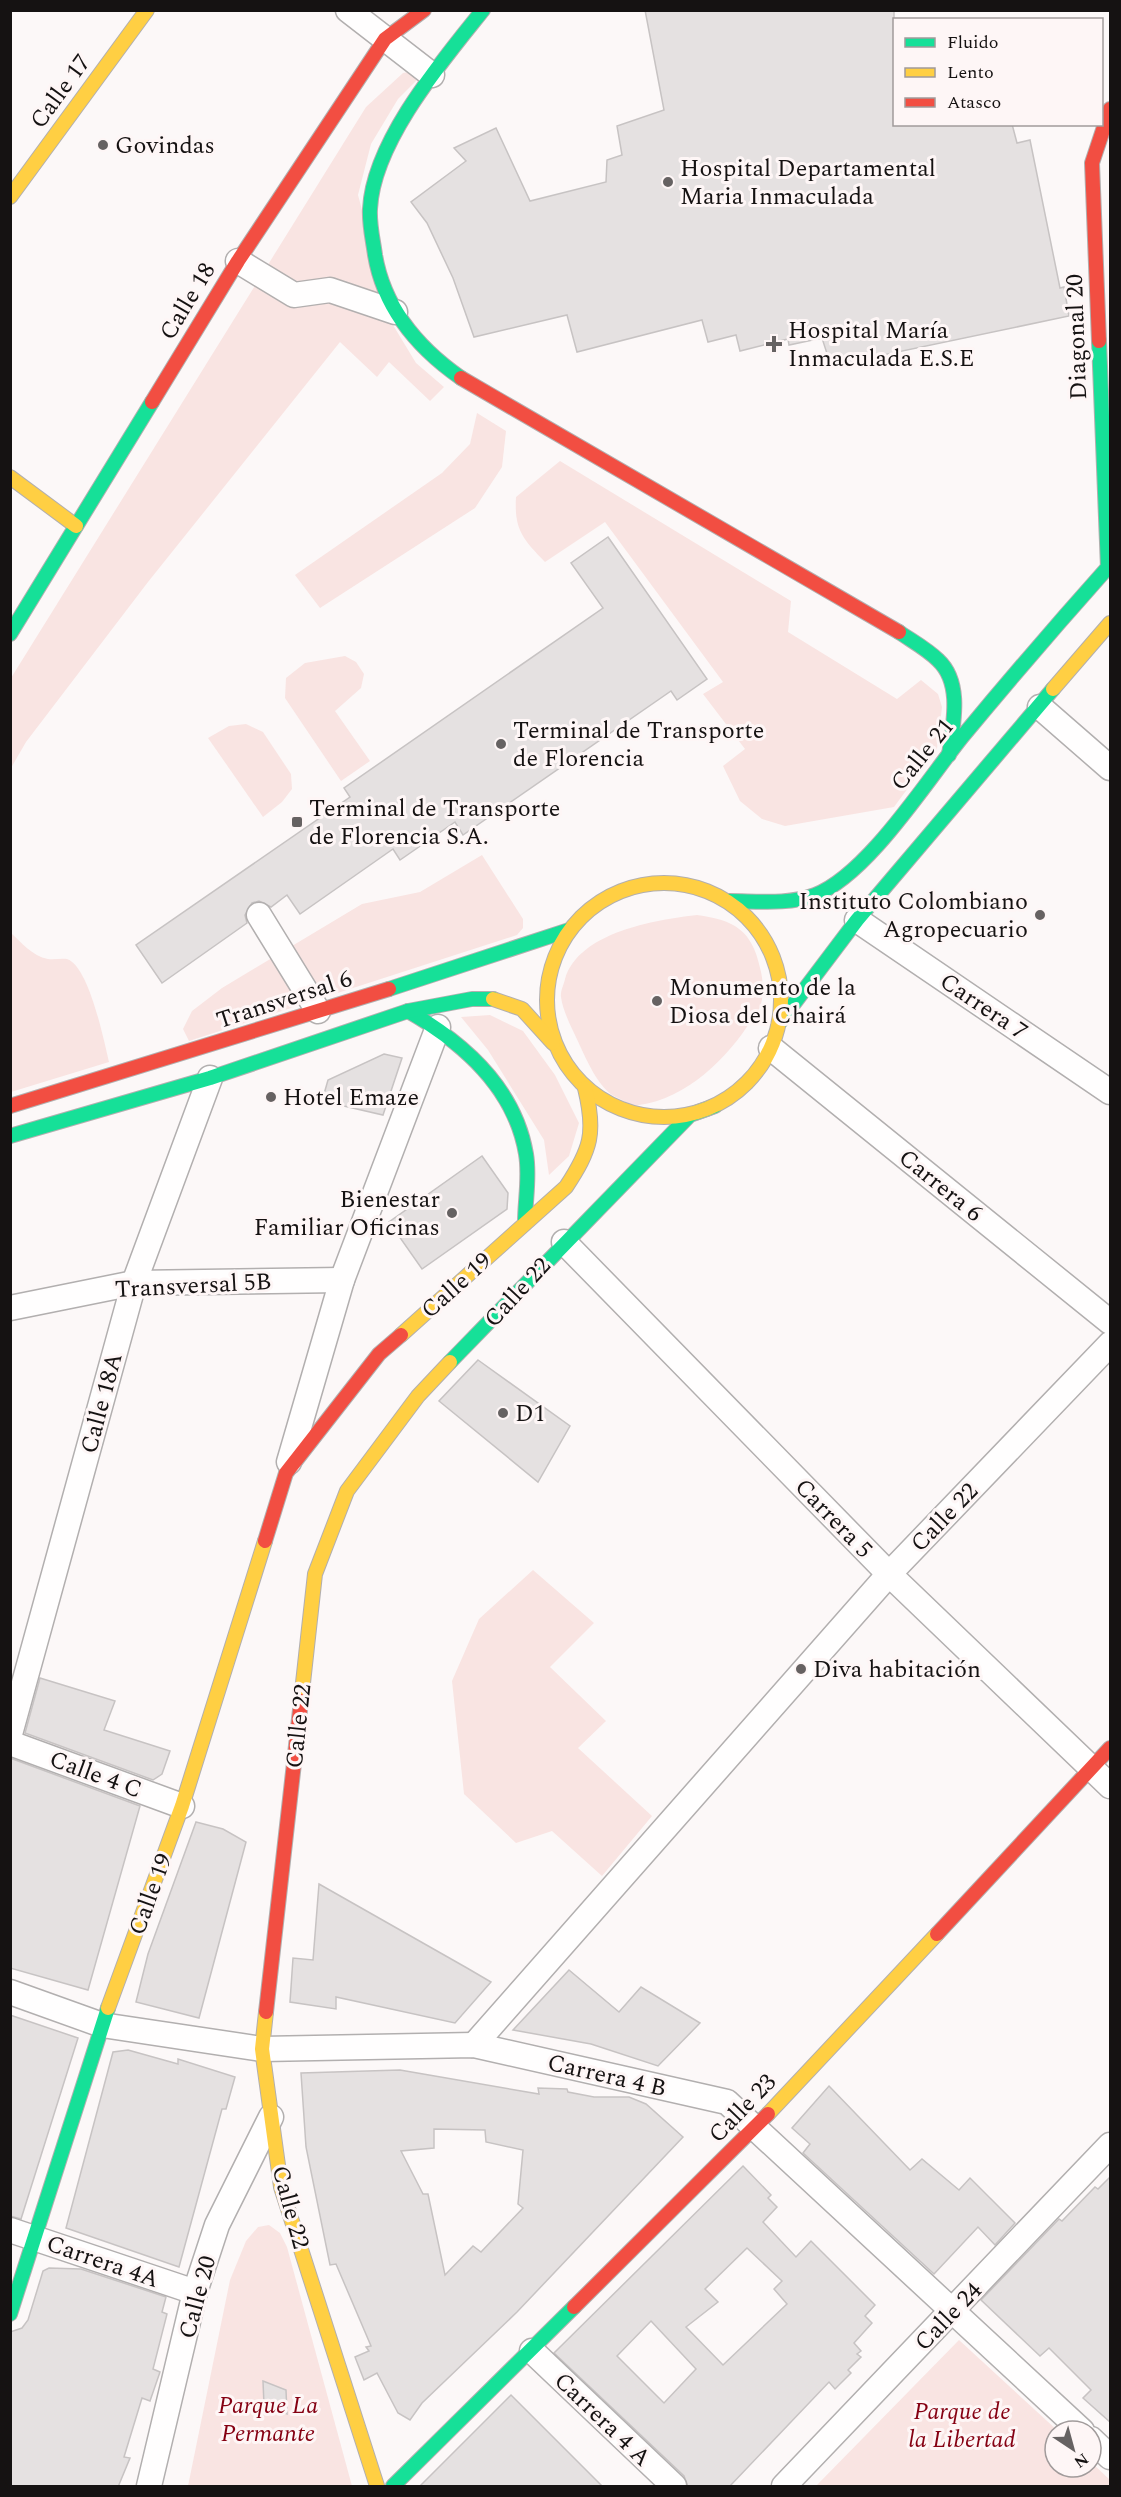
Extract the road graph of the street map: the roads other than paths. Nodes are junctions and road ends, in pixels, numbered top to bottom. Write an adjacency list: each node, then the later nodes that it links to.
1 (147, 10): 8 (main road, Calle 17)
2 (348, 10): 5 (street)
3 (424, 10): 5 (main road, Calle 18)
4 (483, 10): 6 (main road)
5 (385, 39): 6 (street); 9 (main road, Calle 18)
6 (432, 75): 10 (main road)
7 (1110, 109): 13 (main road, Diagonal 20)
8 (10, 197)
9 (238, 261): 10 (street); 12 (main road, Calle 18)
10 (395, 312): 17 (main road)
11 (10, 477): 12 (main road)
12 (76, 526): 15 (main road, Calle 18)
13 (1109, 566): 17 (main road, Calle 21)
14 (1110, 623): 16 (main road, Calle 21)
15 (10, 634)
16 (1040, 707): 18 (street); 21 (main road, Calle 21)
17 (949, 755): 19 (main road, Calle 21)
18 (1110, 768)
19 (729, 901): 22 (main road, Calle 21); 25 (main road, Calle 21)
20 (259, 915): 23 (street)
21 (856, 920): 25 (main road, Calle 21); 31 (street, Carrera 7)
22 (569, 930): 23 (main road, Transversal 6); 27 (main road, Calle 21)
23 (318, 1011): 32 (main road, Transversal 6)
24 (408, 1011): 26 (main road); 27 (main road, Transversal 6); 29 (main road, Transversal 6)
25 (780, 1022): 28 (main road, Calle 21)
26 (438, 1027): 35 (main road); 37 (street, Calle 19)
27 (554, 1044): 30 (main road, Calle 21)
28 (771, 1048): 33 (main road, Calle 21); 40 (street, Carrera 6)
29 (210, 1078): 34 (main road, Transversal 6); 38 (street, Calle 18A)
30 (585, 1088): 33 (main road, Calle 21); 35 (main road, Calle 19)
31 (1110, 1092)
32 (10, 1106)
33 (715, 1106): 36 (main road, Calle 22)
34 (10, 1136)
35 (525, 1223): 42 (main road, Calle 19)
36 (564, 1242): 43 (street, Carrera 5); 53 (main road, Calle 22)
37 (342, 1280): 38 (street, Transversal 5B); 42 (street, Calle 19)
38 (134, 1283): 39 (street, Transversal 5B); 44 (street, Calle 18A)
39 (10, 1308)
40 (1110, 1322)
41 (1110, 1344): 43 (street, Calle 22)
42 (286, 1473): 49 (main road, Calle 19)
43 (889, 1574): 47 (street, Carrera 5); 52 (street, Calle 22)
44 (10, 1734)
45 (10, 1743): 49 (street, Calle 4 C)
46 (1110, 1748): 47 (main road, Calle 23)
47 (1092, 1769): 48 (street, Carrera 5); 55 (main road, Calle 23)
48 (1110, 1786)
49 (182, 1806): 51 (main road, Calle 19)
50 (10, 1992): 51 (street, Carrera 4 B)
51 (102, 2025): 53 (street, Carrera 4 B); 58 (main road, Calle 19)
52 (474, 2045): 53 (street, Carrera 4 B); 55 (street, Carrera 4 B)
53 (262, 2049): 54 (main road, Calle 22)
54 (271, 2117): 59 (street, Calle 20); 65 (main road, Calle 22)
55 (756, 2127): 60 (street, Carrera 4 B); 62 (main road, Calle 23)
56 (1110, 2145): 60 (street, Calle 24)
57 (10, 2230): 58 (street, Carrera 4A)
58 (34, 2238): 59 (street, Carrera 4A); 61 (main road, Calle 19)
59 (195, 2292): 64 (street, Calle 20)
60 (953, 2311): 63 (street, Carrera 4 B); 68 (street, Calle 24)
61 (10, 2314)
62 (532, 2351): 66 (main road, Calle 23); 67 (street, Carrera 4 A)
63 (1069, 2419)
64 (149, 2487)
65 (377, 2487)
66 (393, 2487)
67 (674, 2487)
68 (784, 2487)

